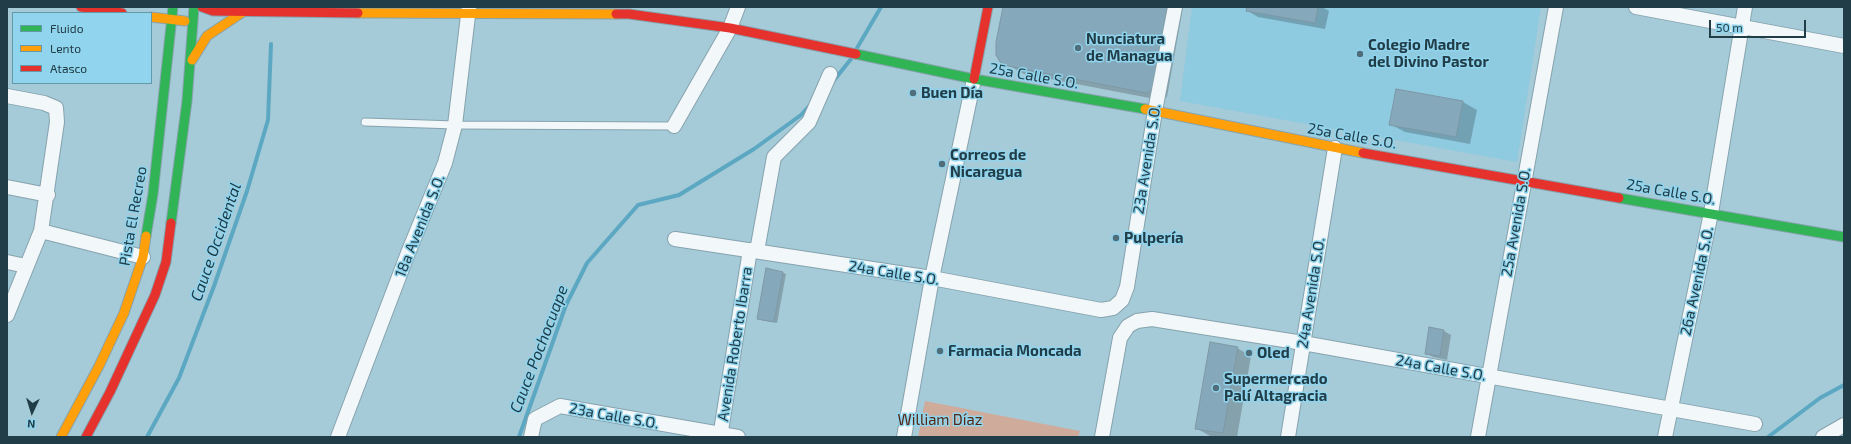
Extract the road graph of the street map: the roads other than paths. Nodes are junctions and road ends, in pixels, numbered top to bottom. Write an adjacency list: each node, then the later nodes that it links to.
1 (82, 7): 15 (street)
2 (173, 7): 17 (street, Pista El Recreo)
3 (194, 7): 18 (street)
4 (202, 7): 14 (street, 25a Calle S.O.)
5 (738, 7): 20 (street)
6 (988, 7): 24 (street)
7 (1175, 7): 26 (street, 23a Avenida S.O.)
8 (1556, 7): 31 (street, 25a Avenida S.O.)
9 (1636, 7): 19 (street)
10 (1746, 7): 19 (street, 26a Avenida S.O.)
11 (240, 10): 12 (street, 25a Calle S.O.); 14 (street, 25a Calle S.O.); 22 (street)
12 (389, 10): 13 (street, 25a Calle S.O.)
13 (468, 10): 20 (street, 25a Calle S.O.); 28 (street, 18a Avenida S.O.)
14 (213, 11): 18 (street, 25a Calle S.O.)
15 (115, 12)
16 (152, 17): 17 (street)
17 (172, 20): 18 (street); 39 (street, Pista El Recreo)
18 (194, 21): 22 (street)
19 (1742, 27): 21 (street); 34 (street, 26a Avenida S.O.)
20 (730, 28): 24 (street, 25a Calle S.O.); 29 (street)
21 (1844, 46)
22 (191, 62): 52 (street)
23 (830, 74): 38 (street, Avenida Roberto Ibarra)
24 (974, 79): 26 (street, 25a Calle S.O.); 42 (street)
25 (7, 96): 33 (street)
26 (1155, 112): 30 (street, 25a Calle S.O.); 43 (street, 23a Avenida S.O.)
27 (365, 122): 28 (lane)
28 (455, 126): 29 (lane); 53 (street, 18a Avenida S.O.)
29 (674, 126)
30 (1335, 148): 31 (street, 25a Calle S.O.); 45 (street, 24a Avenida S.O.)
31 (1523, 181): 34 (street, 25a Calle S.O.); 46 (street, 25a Avenida S.O.)
32 (7, 186): 33 (street)
33 (48, 195): 35 (street)
34 (1711, 213): 36 (street, 25a Calle S.O.); 47 (street, 26a Avenida S.O.)
35 (41, 231): 39 (street); 41 (street)
36 (1844, 237)
37 (675, 239): 38 (street, 24a Calle S.O.)
38 (754, 251): 42 (street, 24a Calle S.O.); 50 (street, Avenida Roberto Ibarra)
39 (143, 257): 51 (street, Pista El Recreo)
40 (7, 262): 41 (street)
41 (26, 266): 44 (street)
42 (932, 278): 43 (street, 24a Calle S.O.); 56 (street)
43 (1112, 308)
44 (7, 315)
45 (1303, 343): 46 (street, 24a Calle S.O.); 57 (street, 24a Calle S.O.); 58 (street, 24a Avenida S.O.)
46 (1488, 377): 47 (street, 24a Calle S.O.); 59 (street, 25a Avenida S.O.)
47 (1671, 408): 48 (street, 24a Calle S.O.); 60 (street, 26a Avenida S.O.)
48 (1755, 424)
49 (1844, 425): 61 (street)
50 (720, 435): 54 (street, 23a Calle S.O.); 55 (street, 23a Calle S.O.)
51 (61, 437)
52 (86, 437)
53 (338, 437)
54 (531, 437)
55 (738, 437)
56 (904, 437)
57 (1102, 437)
58 (1288, 437)
59 (1478, 437)
60 (1665, 437)
61 (1823, 437)

